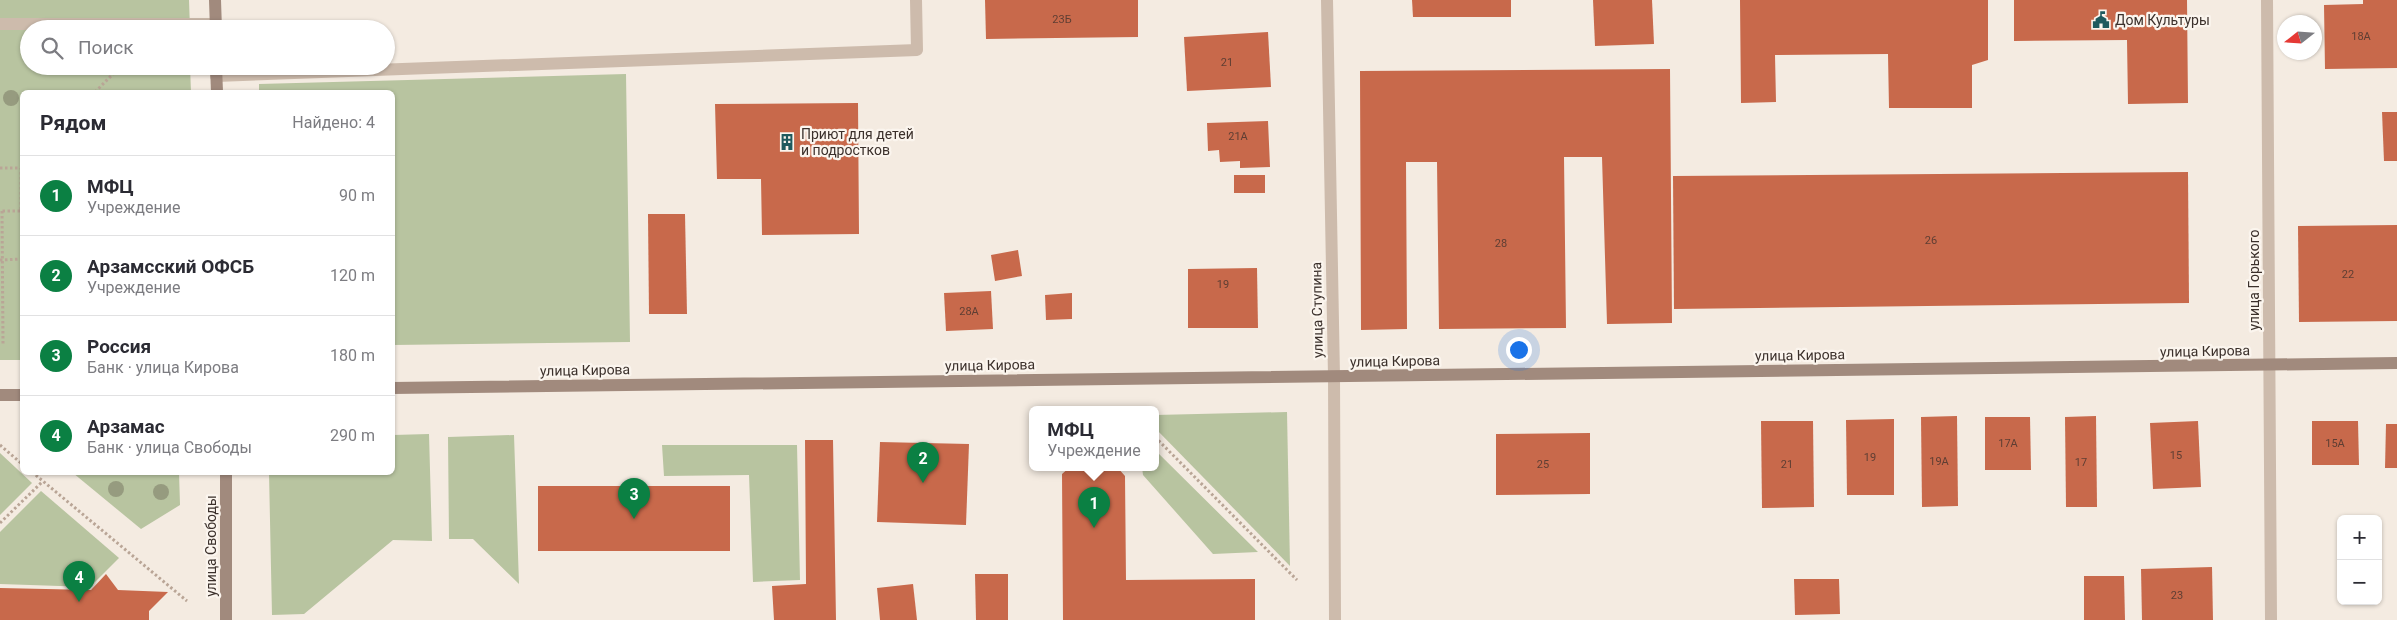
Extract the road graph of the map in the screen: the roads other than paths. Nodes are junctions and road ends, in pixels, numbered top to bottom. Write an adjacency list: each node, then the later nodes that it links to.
1 (215, 0): 5 (street)
2 (916, 0): 8 (street)
3 (1327, 0): 13 (street, улица Ступина)
4 (2267, 0): 12 (street, улица Горького)
5 (216, 20)
6 (0, 24): 7 (street)
7 (20, 24)
8 (395, 66)
9 (216, 75): 10 (street)
10 (217, 90)
11 (2397, 363): 12 (street, улица Кирова)
12 (2269, 365): 13 (street, улица Кирова); 20 (street, улица Горького)
13 (1334, 376): 14 (street, улица Кирова); 19 (street, улица Ступина)
14 (395, 388)
15 (0, 395): 16 (street)
16 (20, 395)
17 (226, 475): 18 (street, улица Свободы)
18 (226, 620)
19 (1335, 620)
20 (2270, 620)

